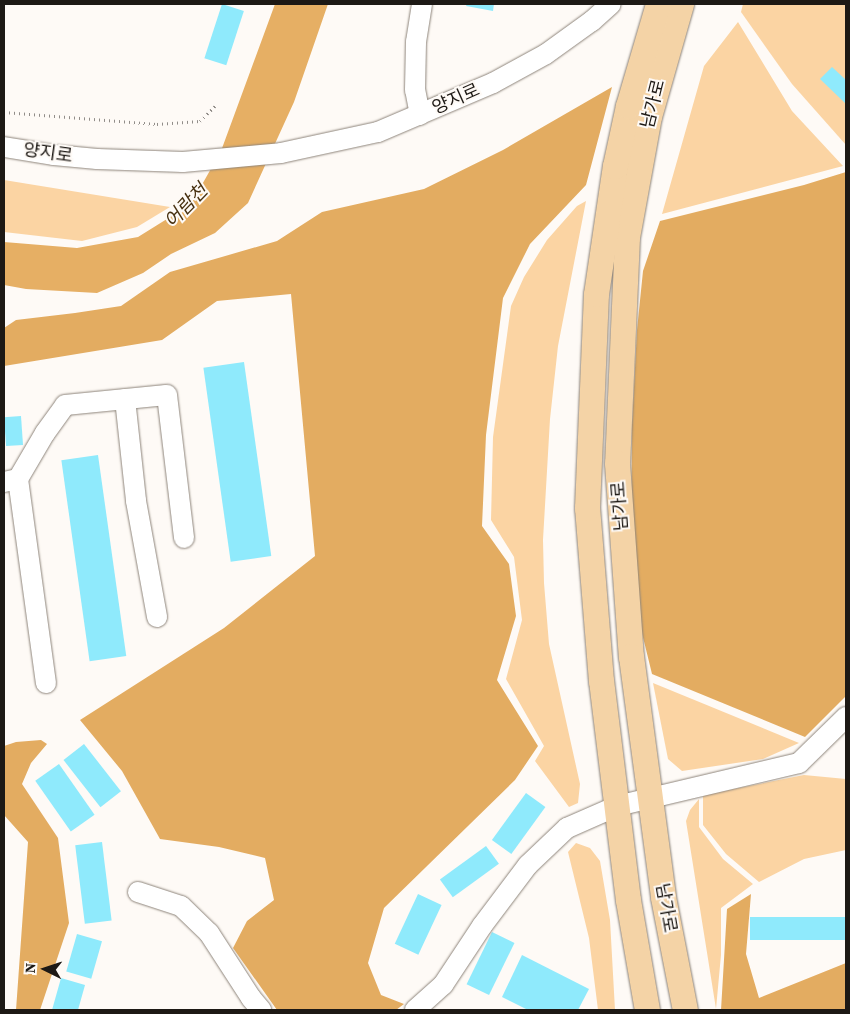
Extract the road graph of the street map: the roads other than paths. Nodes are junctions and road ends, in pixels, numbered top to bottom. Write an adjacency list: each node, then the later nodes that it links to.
1 (422, 4): 5 (street)
2 (611, 4): 5 (street, 양지로)
3 (658, 4): 14 (main road, 남가로)
4 (681, 4): 13 (main road, 남가로)
5 (420, 115): 6 (street, 양지로)
6 (4, 147)
7 (125, 399): 8 (street); 9 (street); 10 (street)
8 (11, 480): 11 (street)
9 (184, 538)
10 (157, 617)
11 (46, 683)
12 (846, 717): 13 (street)
13 (651, 797): 14 (street); 19 (main road, 남가로)
14 (616, 806): 17 (street); 18 (main road, 남가로)
15 (138, 892): 16 (street)
16 (261, 1010)
17 (415, 1010)
18 (647, 1010)
19 (685, 1010)

